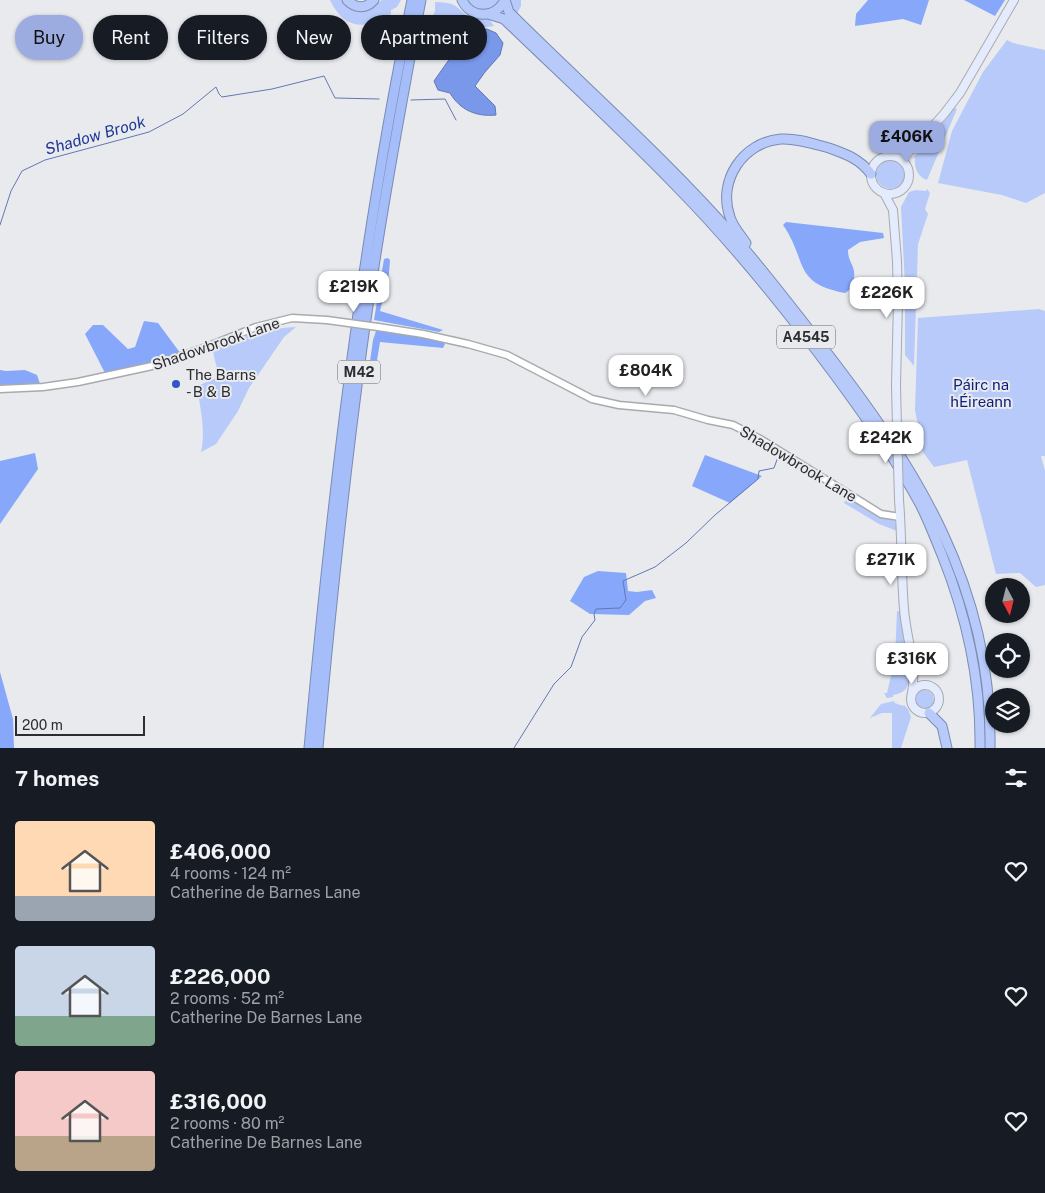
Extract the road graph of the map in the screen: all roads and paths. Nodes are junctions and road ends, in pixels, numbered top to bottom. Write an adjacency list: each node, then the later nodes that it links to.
1 (347, 0): 2 (highway)
2 (374, 0)
3 (412, 0): 23 (highway, M42)
4 (421, 0): 24 (highway, M42)
5 (505, 0): 8 (highway); 16 (highway, A4545)
6 (1014, 0): 9 (main road)
7 (461, 1): 8 (highway)
8 (488, 14): 26 (highway, A4545)
9 (914, 147): 10 (main road); 11 (main road)
10 (890, 156): 11 (main road); 12 (main road)
11 (908, 167): 13 (main road)
12 (871, 174): 14 (main road); 16 (highway)
13 (901, 190): 14 (main road); 15 (main road)
14 (884, 193): 15 (main road)
15 (893, 210): 18 (main road, bridge)
16 (793, 309): 27 (highway, A4545)
17 (0, 389): 18 (street, Shadowbrook Lane, bridge)
18 (900, 517): 19 (main road)
19 (914, 668): 20 (main road); 21 (main road)
20 (928, 686): 21 (main road); 22 (main road)
21 (912, 693): 22 (main road)
22 (929, 713): 25 (highway)
23 (309, 748)
24 (318, 748)
25 (947, 748)
26 (980, 748)
27 (990, 748)

